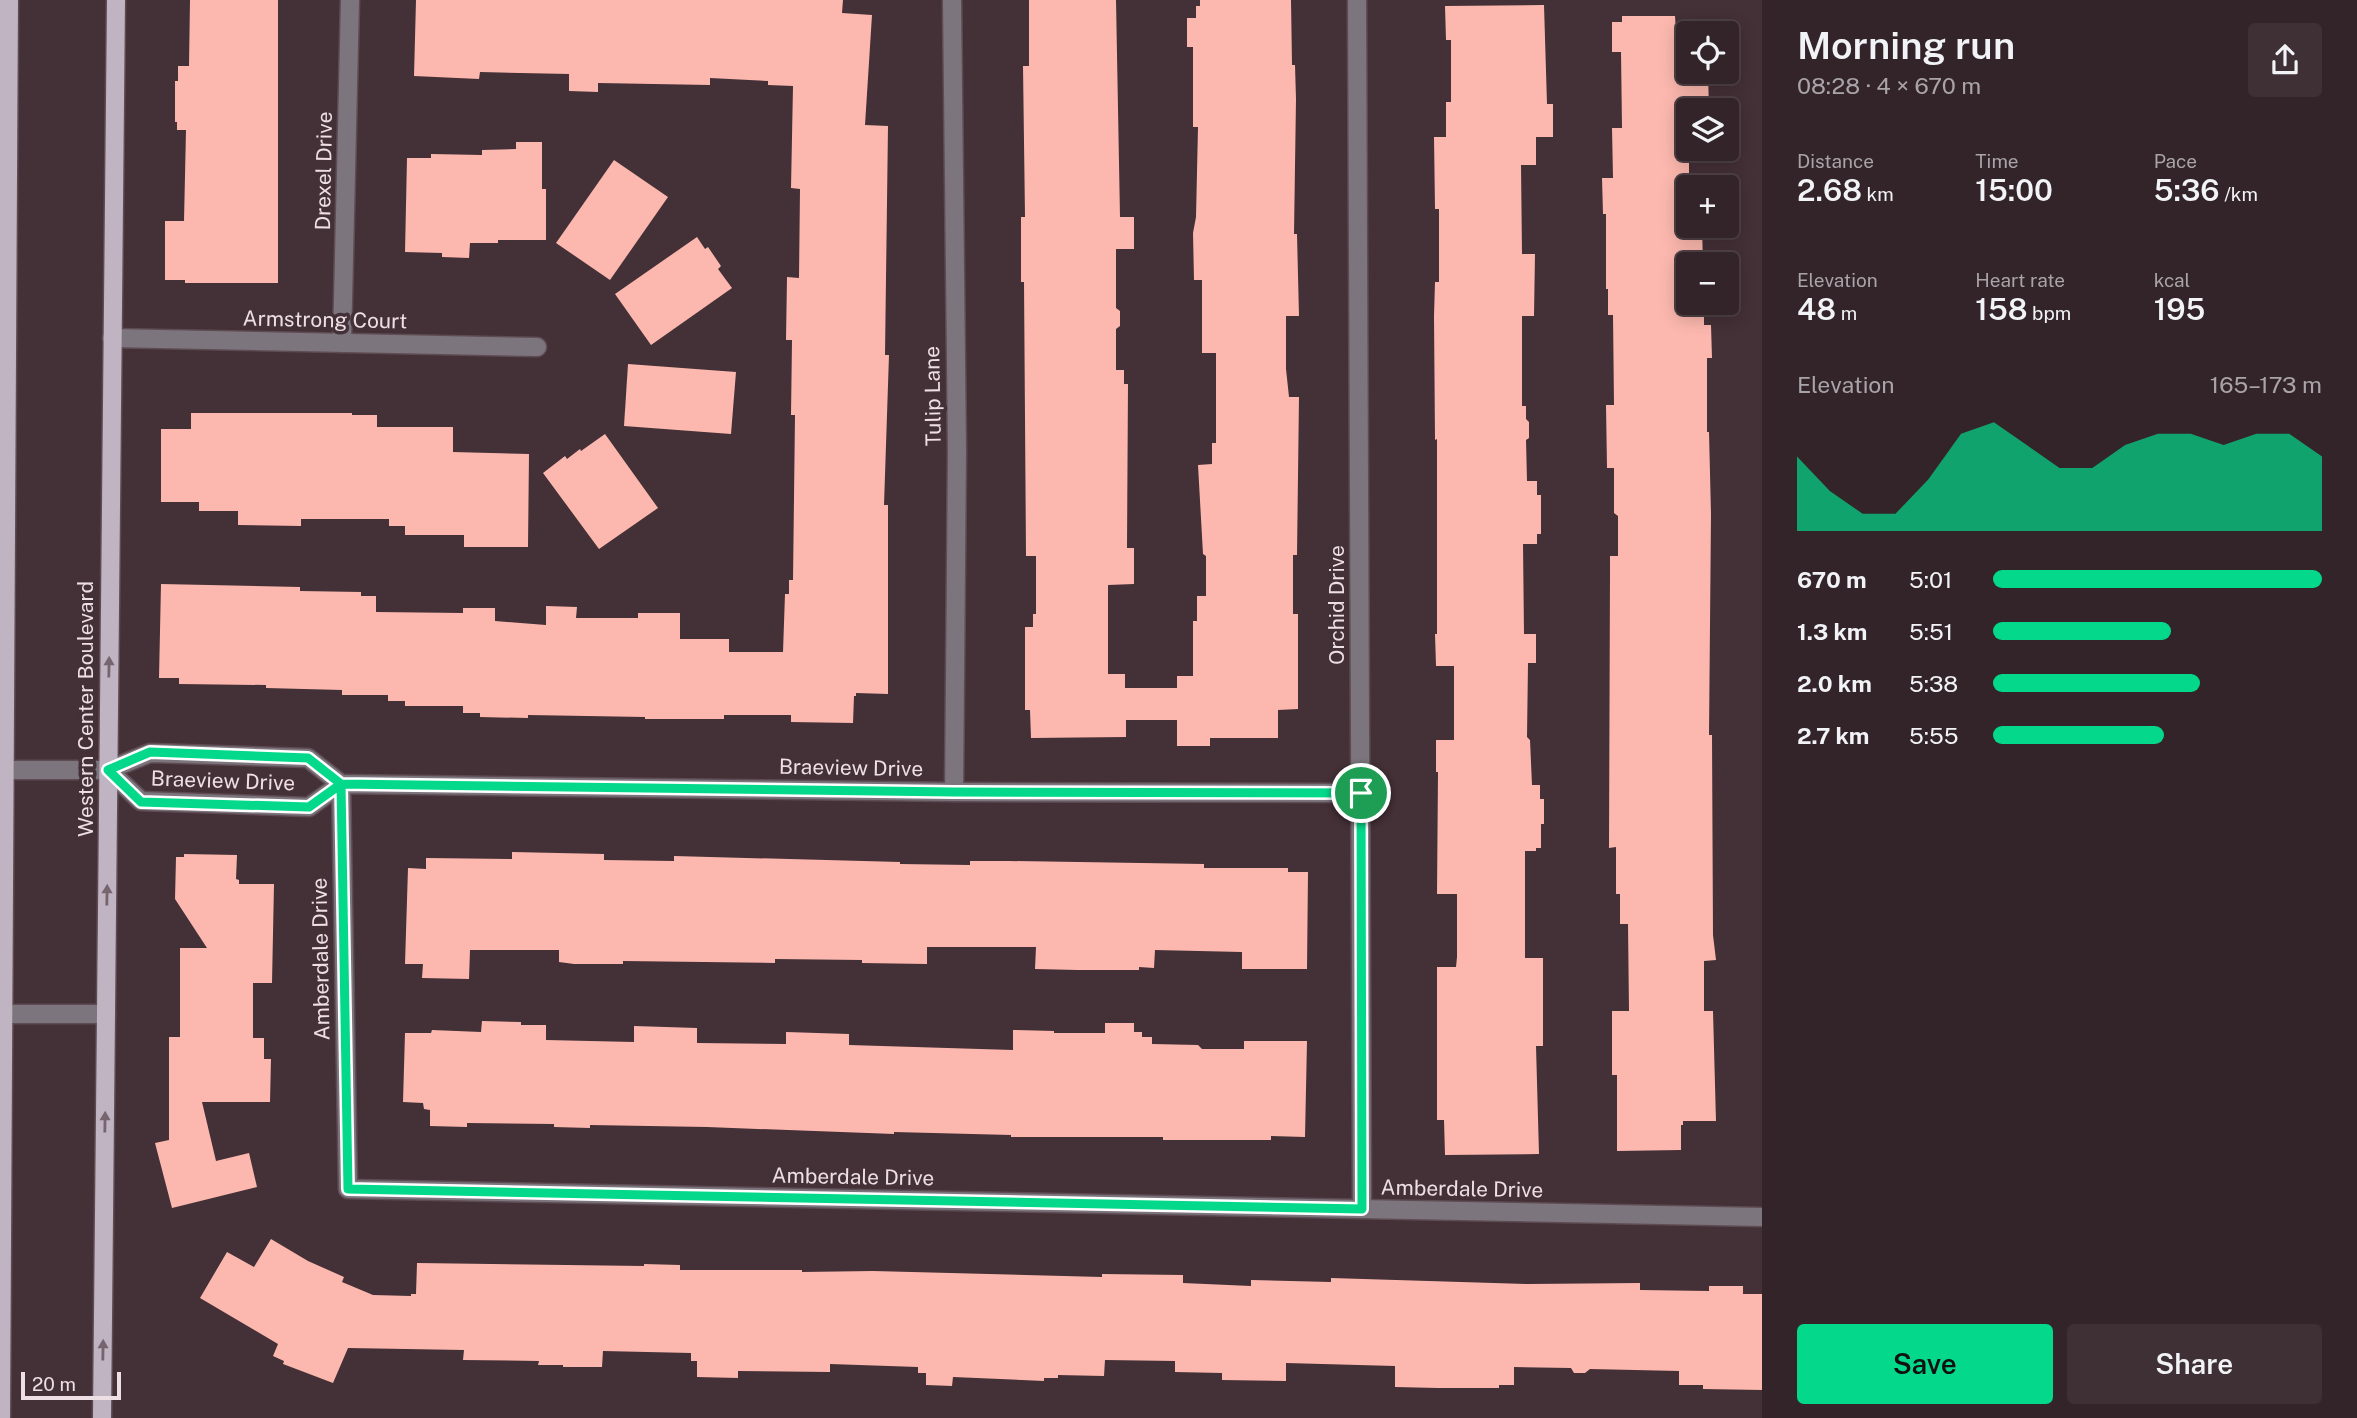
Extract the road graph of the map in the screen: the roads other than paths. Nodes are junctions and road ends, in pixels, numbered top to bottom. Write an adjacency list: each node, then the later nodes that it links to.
1 (9, 0): 9 (main road)
2 (116, 0): 6 (main road, Western Center Boulevard)
3 (350, 0): 7 (street, Drexel Drive)
4 (952, 0): 13 (street, Tulip Lane)
5 (1357, 0): 14 (street, Orchid Drive)
6 (112, 338): 7 (street, Armstrong Court); 11 (main road, Western Center Boulevard, one-way to 6)
7 (342, 343): 8 (street, Armstrong Court)
8 (537, 347)
9 (2, 744): 10 (main road)
10 (3, 770): 11 (street, Braeview Drive); 15 (main road)
11 (108, 770): 12 (street, Braeview Drive); 12 (street, Braeview Drive); 16 (main road, Western Center Boulevard, one-way to 11)
12 (341, 784): 13 (street, Braeview Drive); 17 (street, Amberdale Drive)
13 (954, 792): 14 (street, Braeview Drive)
14 (1361, 793): 17 (street, Orchid Drive)
15 (1, 1014): 16 (street); 19 (main road)
16 (106, 1014): 20 (main road, Western Center Boulevard, one-way to 16)
17 (1362, 1209): 18 (street, Amberdale Drive)
18 (1762, 1217)
19 (1, 1418)
20 (102, 1418)

